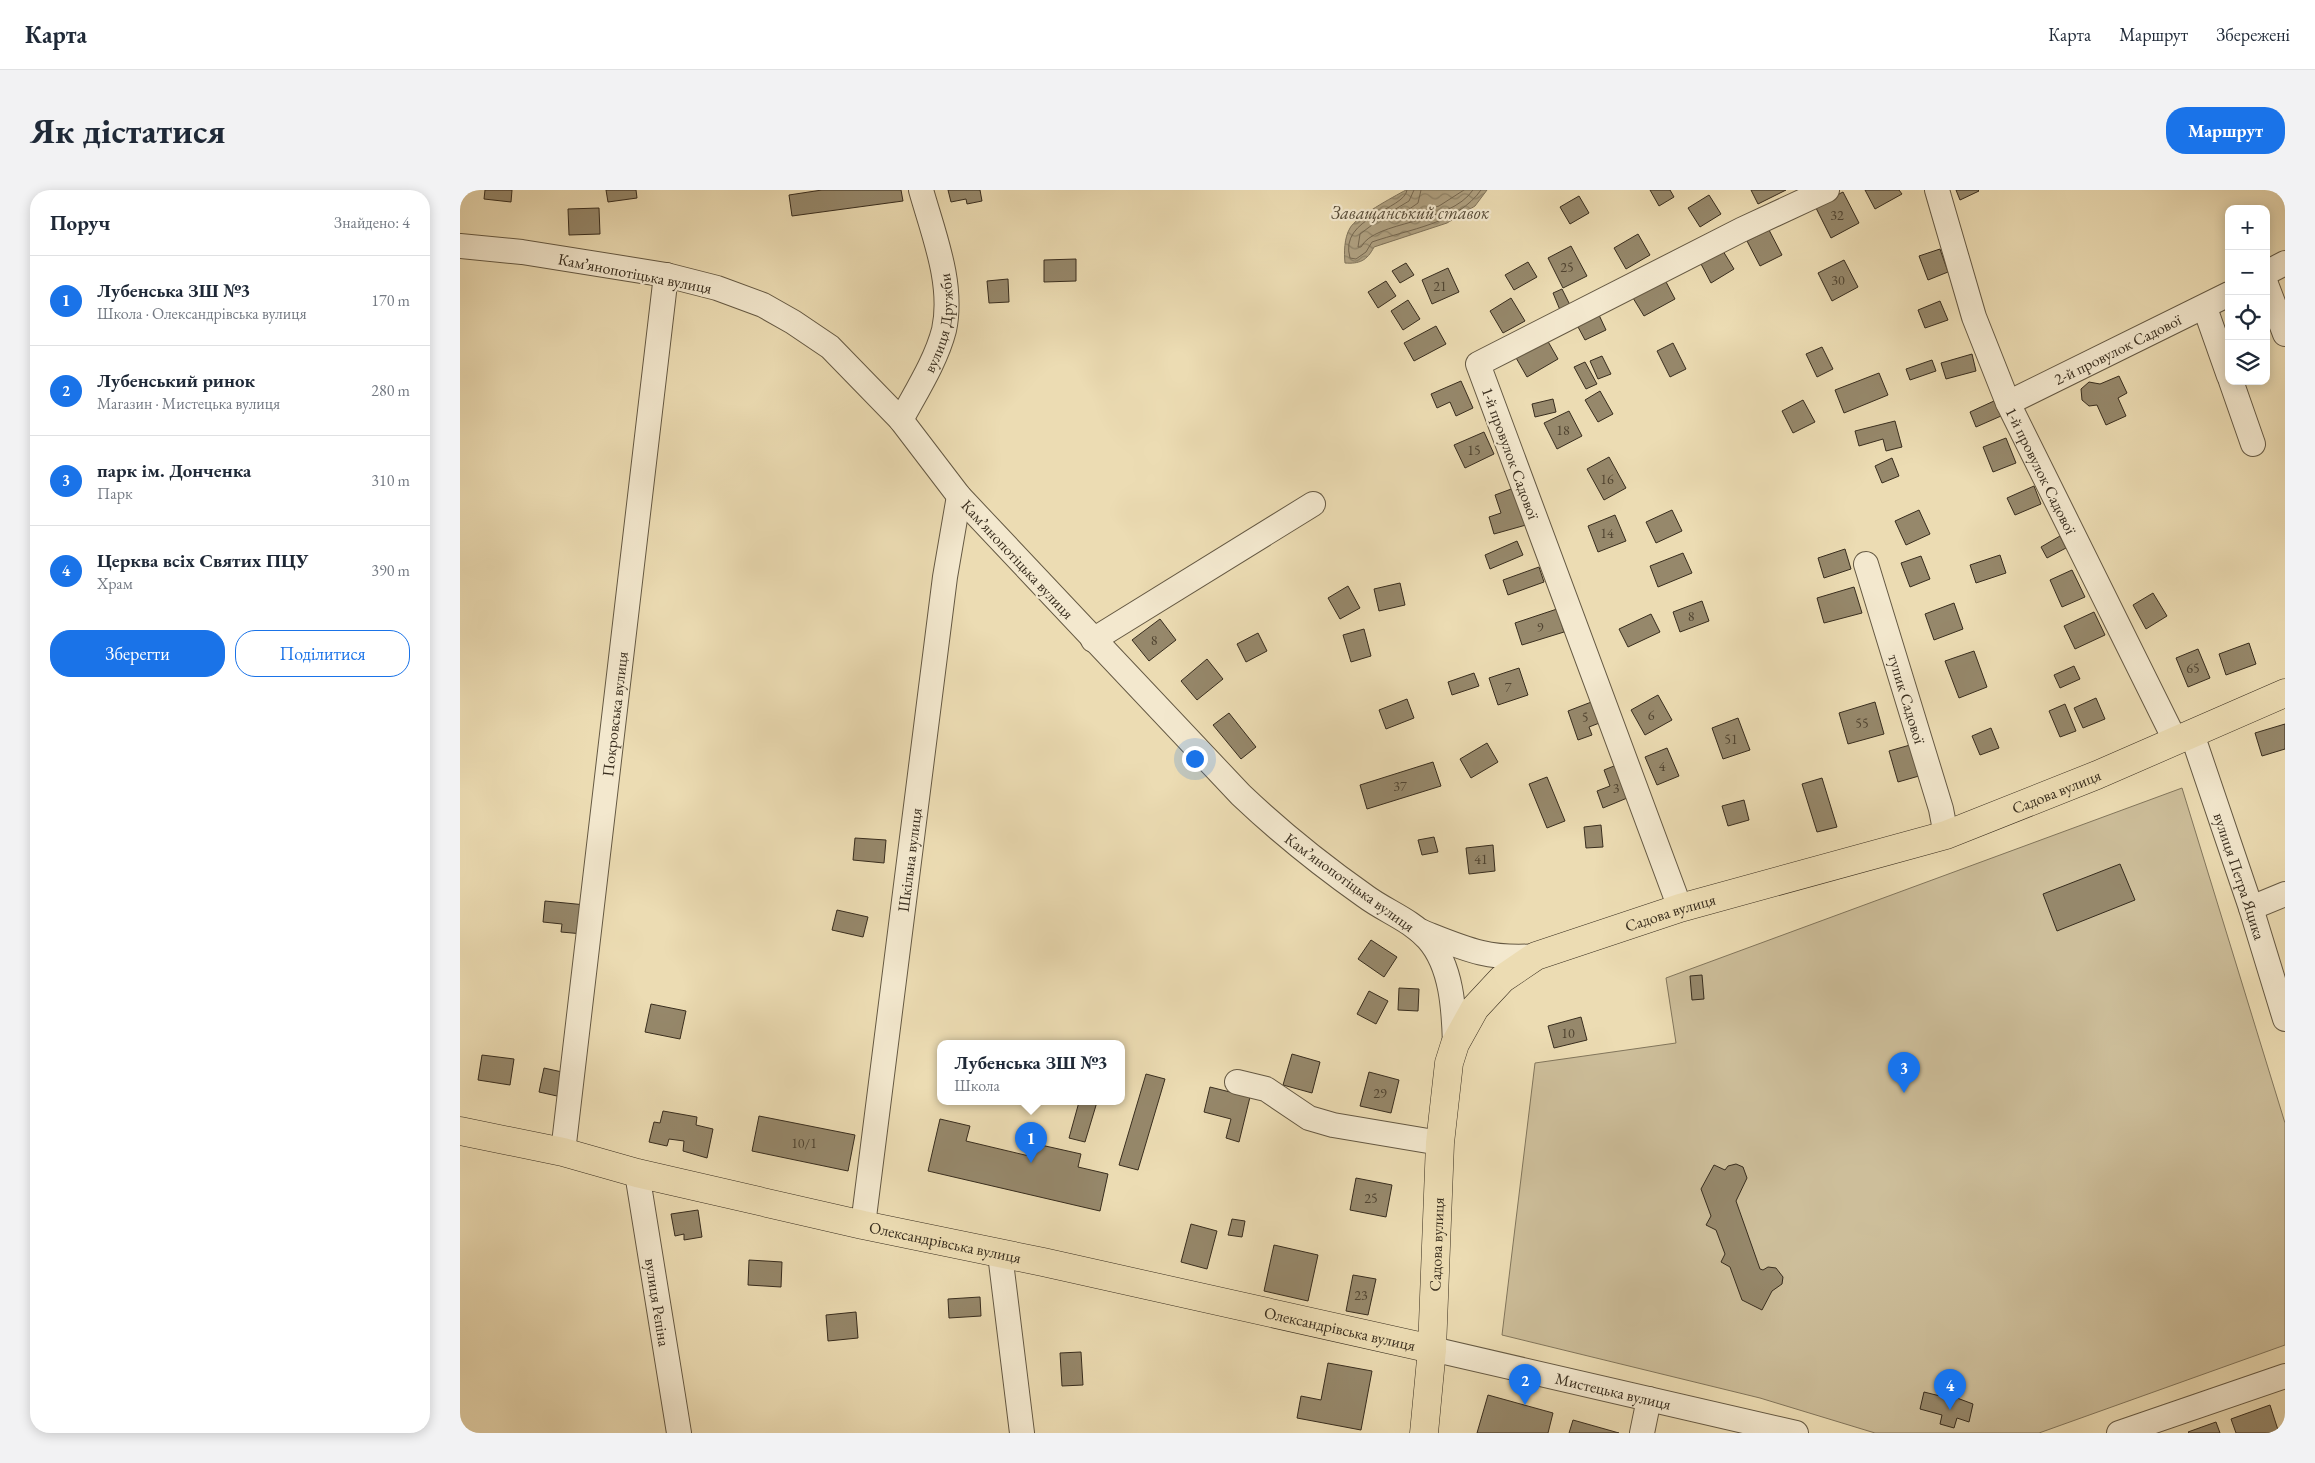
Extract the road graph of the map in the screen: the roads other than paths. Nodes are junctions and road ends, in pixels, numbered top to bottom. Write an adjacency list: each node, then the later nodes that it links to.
1 (921, 190): 15 (street, вулиця Дружби)
2 (1827, 190): 25 (street, 1-й провулок Садової)
3 (1937, 190): 14 (street, 1-й провулок Садової)
4 (460, 246): 7 (street, Камʼянопотіцька вулиця)
5 (2285, 263): 6 (street)
6 (2270, 271)
7 (666, 275): 15 (street, Камʼянопотіцька вулиця); 34 (street, Покровська вулиця)
8 (2227, 295): 10 (street, 2-й провулок Садової)
9 (2270, 295): 11 (street)
10 (2205, 308): 12 (street); 14 (street, 2-й провулок Садової)
11 (2285, 334)
12 (2225, 365)
13 (2232, 385): 16 (street)
14 (2008, 403): 22 (street, 1-й провулок Садової)
15 (901, 420): 17 (street, Камʼянопотіцька вулиця)
16 (2253, 444)
17 (959, 496): 20 (street, Камʼянопотіцька вулиця); 36 (street, Шкільна вулиця)
18 (1312, 504): 20 (street)
19 (1866, 564): 23 (street, тупик Садової)
20 (1093, 640): 27 (street, Камʼянопотіцька вулиця)
21 (2285, 693): 22 (main road, Садова вулиця)
22 (2184, 737): 23 (main road, Садова вулиця); 26 (street, вулиця Петра Яцика)
23 (1946, 835): 25 (main road, Садова вулиця)
24 (2285, 894): 26 (street)
25 (1680, 908): 28 (main road, Садова вулиця)
26 (2251, 908): 29 (street, вулиця Петра Яцика)
27 (1419, 931): 28 (street); 30 (street, Камʼянопотіцька вулиця)
28 (1536, 956): 30 (main road, Садова вулиця)
29 (2285, 1019)
30 (1455, 1044): 33 (main road, Садова вулиця)
31 (1237, 1082): 33 (street)
32 (460, 1131): 34 (main road, Олександрівська вулиця)
33 (1440, 1143): 38 (main road, Садова вулиця)
34 (563, 1152): 35 (main road, Олександрівська вулиця)
35 (637, 1173): 36 (main road, Олександрівська вулиця); 41 (street, вулиця Рєпіна)
36 (863, 1225): 37 (main road, Олександрівська вулиця)
37 (1000, 1254): 38 (main road, Олександрівська вулиця); 42 (street)
38 (1432, 1348): 40 (street, Мистецька вулиця); 43 (main road, Садова вулиця)
39 (2285, 1376): 46 (street)
40 (1649, 1399): 44 (street); 45 (street, Мистецька вулиця)
41 (679, 1433)
42 (1022, 1433)
43 (1424, 1433)
44 (1642, 1433)
45 (1796, 1433)
46 (2119, 1433)

